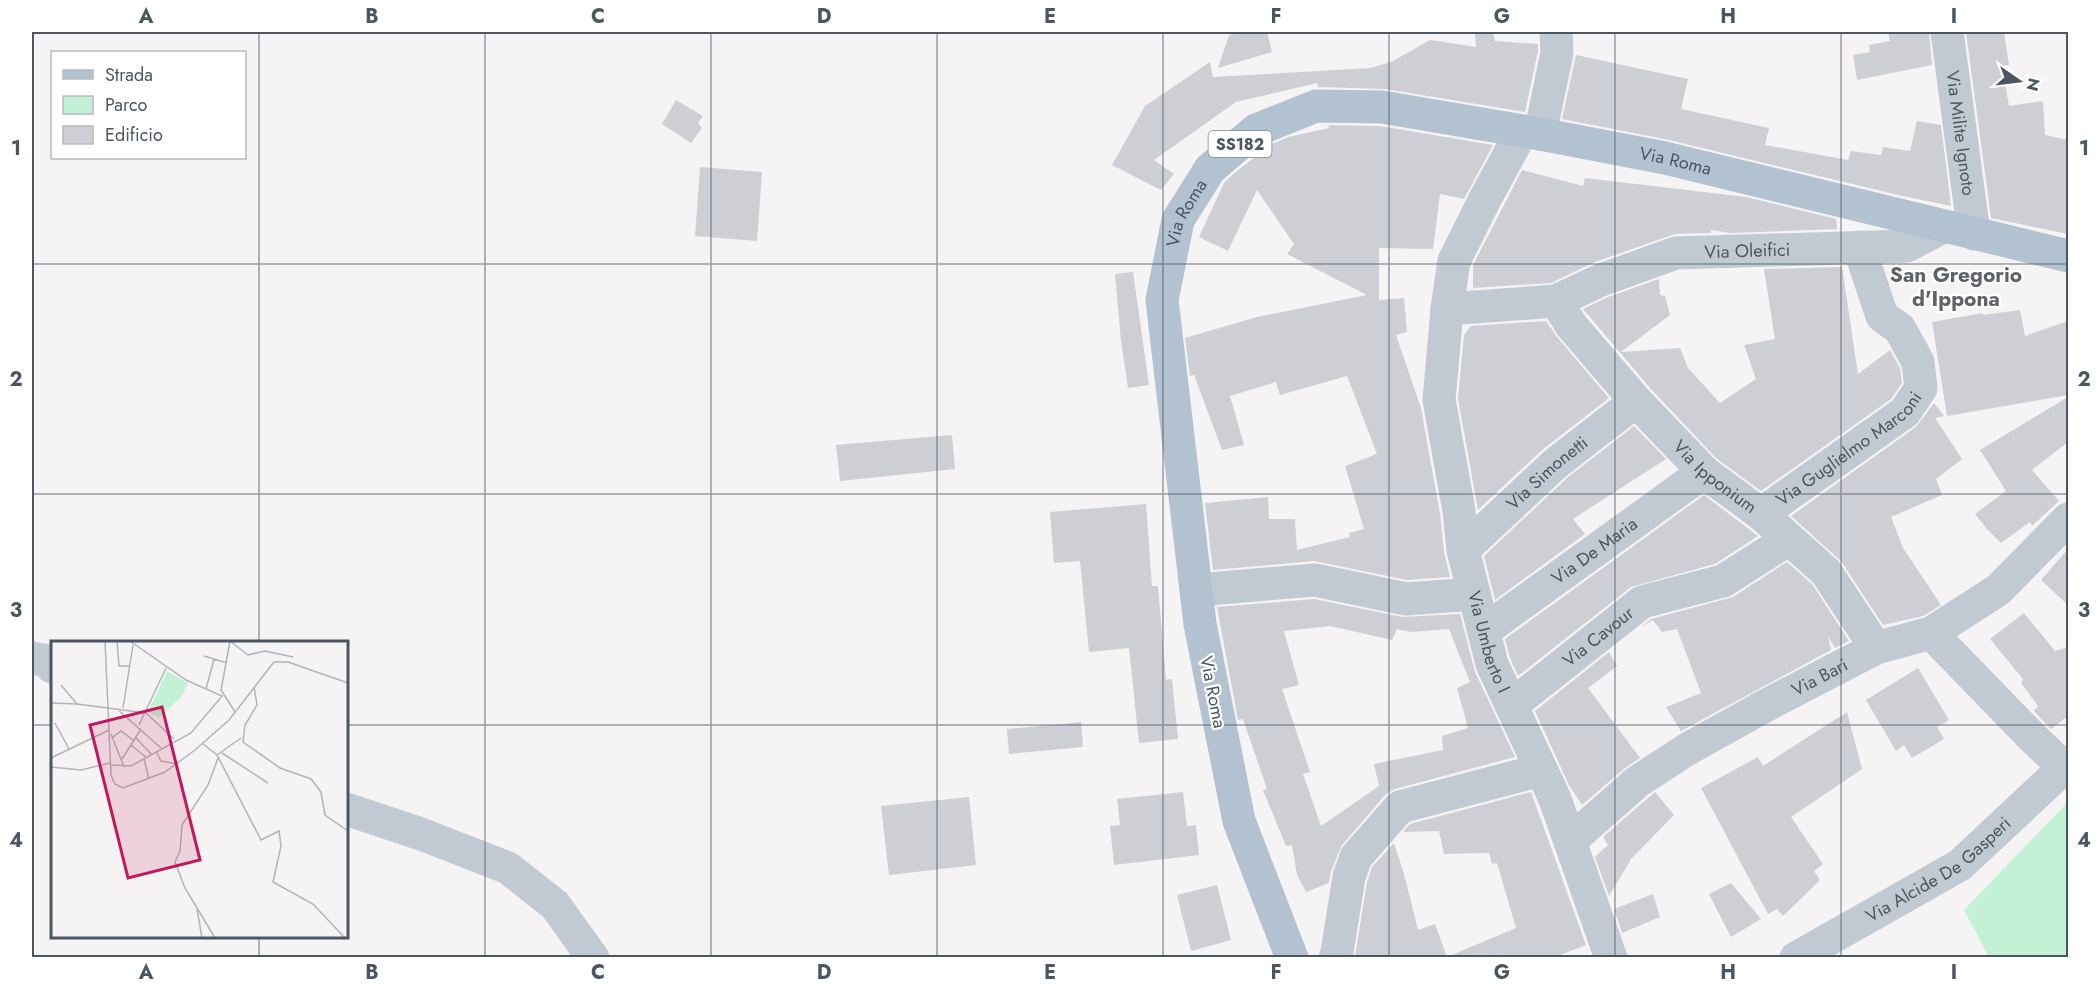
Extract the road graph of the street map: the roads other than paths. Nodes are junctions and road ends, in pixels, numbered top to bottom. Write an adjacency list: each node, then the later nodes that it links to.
1 (1556, 32): 3 (street, Via Umberto I)
2 (1947, 32): 5 (street, Via Milite Ignoto)
3 (1531, 133): 4 (main road, Via Roma / SS182); 9 (street, Via Umberto I); 16 (main road, Via Roma / SS182)
4 (1943, 227): 5 (main road, Via Roma / SS182); 6 (street, Via Oleifici)
5 (1974, 234): 7 (main road, Via Roma / SS182)
6 (1859, 247): 8 (street, Via Oleifici); 12 (street, Via Guglielmo Marconi)
7 (2068, 256)
8 (1556, 300): 9 (street, Via Oleifici); 10 (street, Via Ipponium)
9 (1447, 309): 15 (street, Via Umberto I)
10 (1636, 401): 11 (street, Via Ipponium); 15 (street, Via Simonetti)
11 (1704, 472): 12 (street, Via Ipponium); 18 (street, Via De Maria)
12 (1761, 514): 14 (street, Via Ipponium)
13 (2068, 519): 19 (street, Via Bari)
14 (1789, 539): 20 (street, Via Ipponium); 23 (street, Via Cavour)
15 (1463, 550): 17 (street, Via Umberto I)
16 (1196, 590): 17 (street); 29 (main road, Via Roma / SS182)
17 (1474, 594): 18 (street, Via Umberto I)
18 (1485, 630): 23 (street, Via Umberto I)
19 (1931, 633): 20 (street, Via Bari); 24 (street)
20 (1876, 648): 27 (street, Via Bari)
21 (32, 658): 22 (street)
22 (51, 666)
23 (1512, 705): 25 (street, Via Umberto I)
24 (2068, 768): 32 (street, Via Alcide De Gasperi)
25 (1541, 770): 27 (street, Via Umberto I); 30 (street)
26 (348, 810): 28 (street)
27 (1570, 841): 31 (street, Via Umberto I)
28 (593, 957)
29 (1292, 957)
30 (1335, 957)
31 (1611, 957)
32 (1796, 957)

